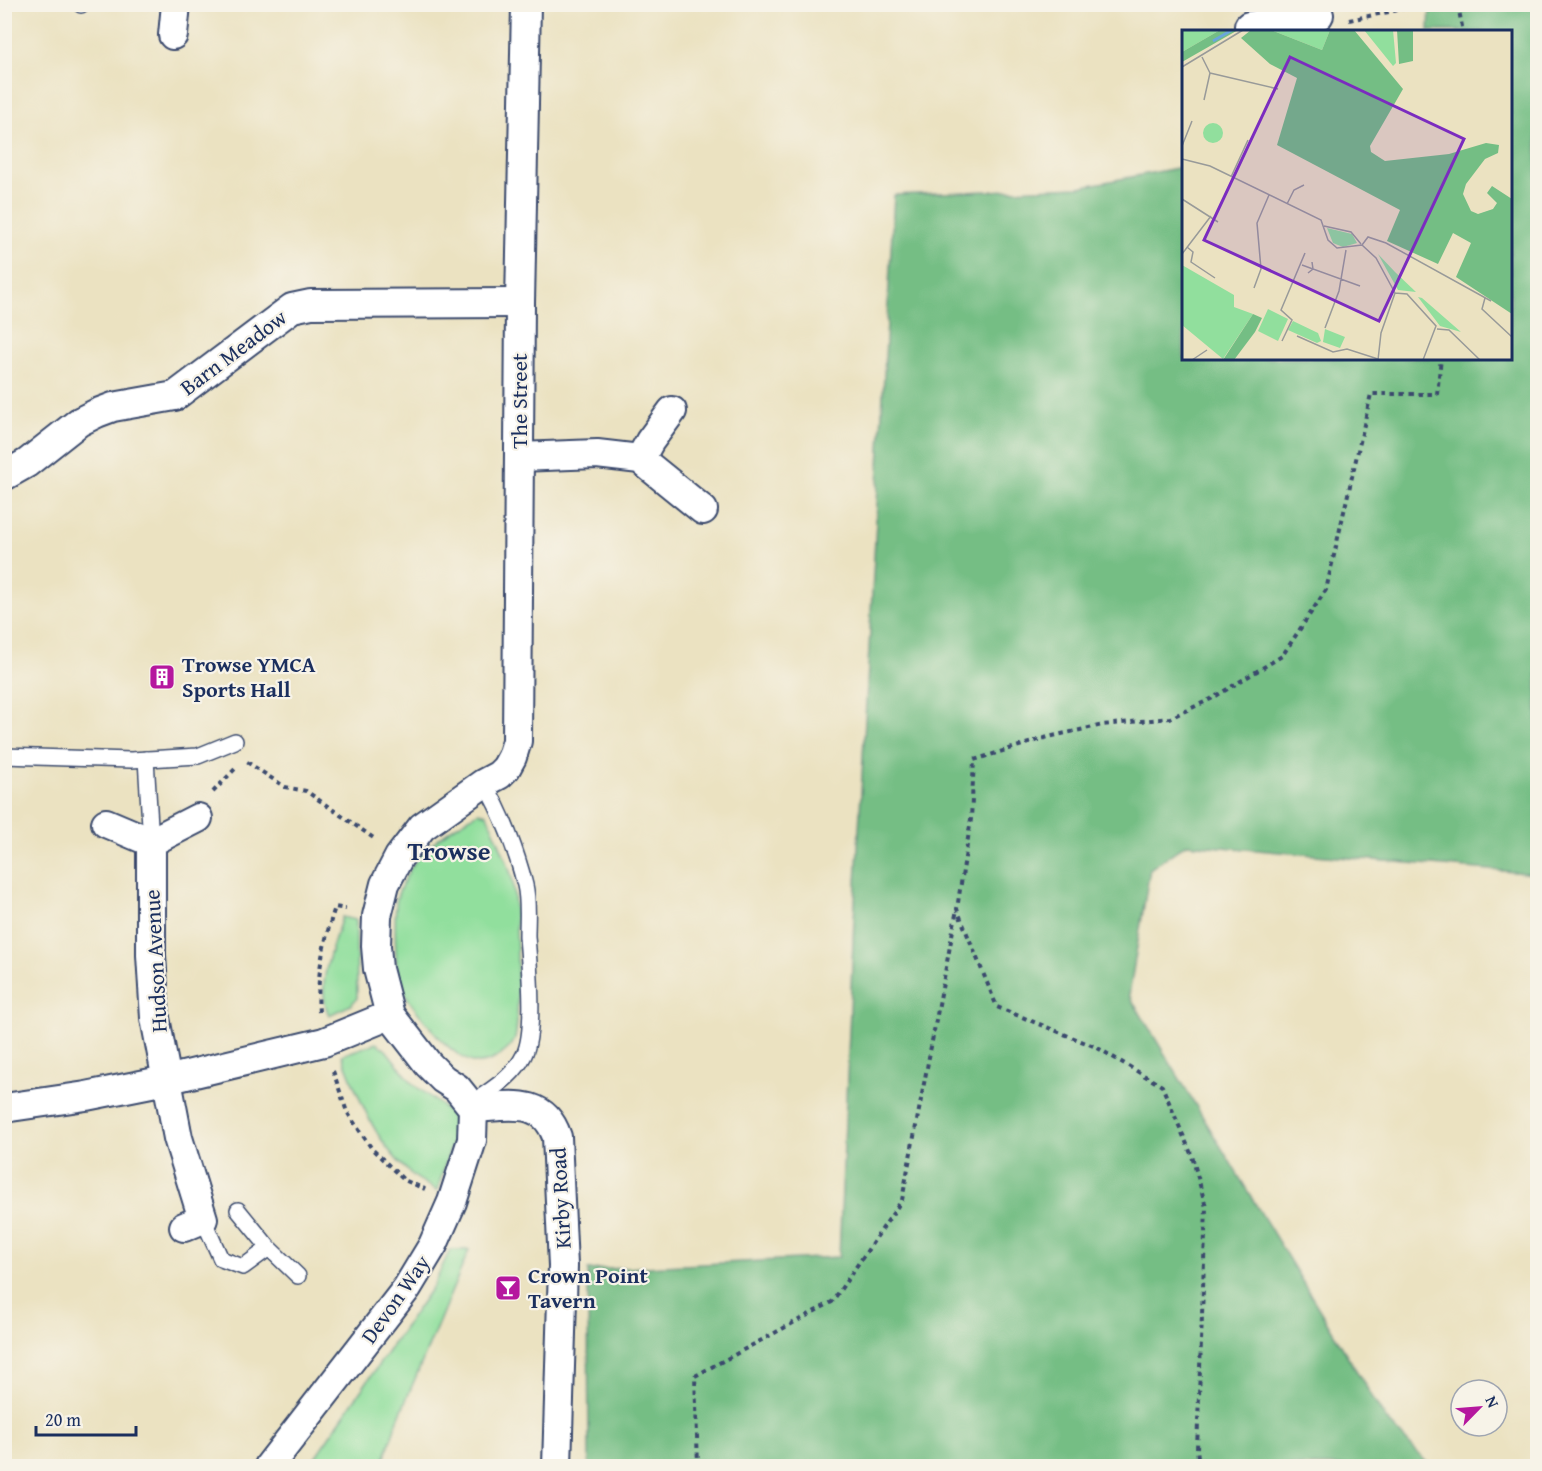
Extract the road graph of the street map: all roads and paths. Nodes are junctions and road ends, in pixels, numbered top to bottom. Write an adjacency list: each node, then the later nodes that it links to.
1 (176, 4): 8 (street)
2 (526, 4): 9 (street, The Street)
3 (1458, 5): 5 (path); 7 (path)
4 (1282, 13): 5 (street); 6 (street)
5 (1319, 15)
6 (1249, 26)
7 (1463, 30)
8 (173, 35)
9 (520, 303): 12 (street, The Street); 14 (street, Barn Meadow)
10 (1440, 360): 26 (path)
11 (672, 411): 13 (street)
12 (519, 457): 13 (street); 21 (street, The Street)
13 (640, 459): 15 (street)
14 (4, 476)
15 (703, 510)
16 (235, 741): 18 (lane)
17 (4, 756): 18 (lane)
18 (146, 759): 24 (lane)
19 (243, 760): 25 (path)
20 (236, 768): 22 (path)
21 (484, 783): 25 (street, The Street); 29 (lane)
22 (198, 818): 24 (street)
23 (106, 823): 24 (street)
24 (151, 842): 28 (street, Hudson Avenue)
25 (399, 857): 27 (street, The Street)
26 (957, 909): 37 (path); 38 (path)
27 (390, 1015): 28 (street); 29 (street)
28 (165, 1080): 30 (street); 32 (street, Hudson Avenue)
29 (472, 1106): 35 (street, Devon Way); 36 (street, Kirby Road)
30 (4, 1108)
31 (238, 1210): 33 (lane)
32 (193, 1223): 33 (lane)
33 (269, 1248): 34 (lane)
34 (298, 1276)
35 (269, 1467)
36 (557, 1467)
37 (698, 1467)
38 (1199, 1467)

